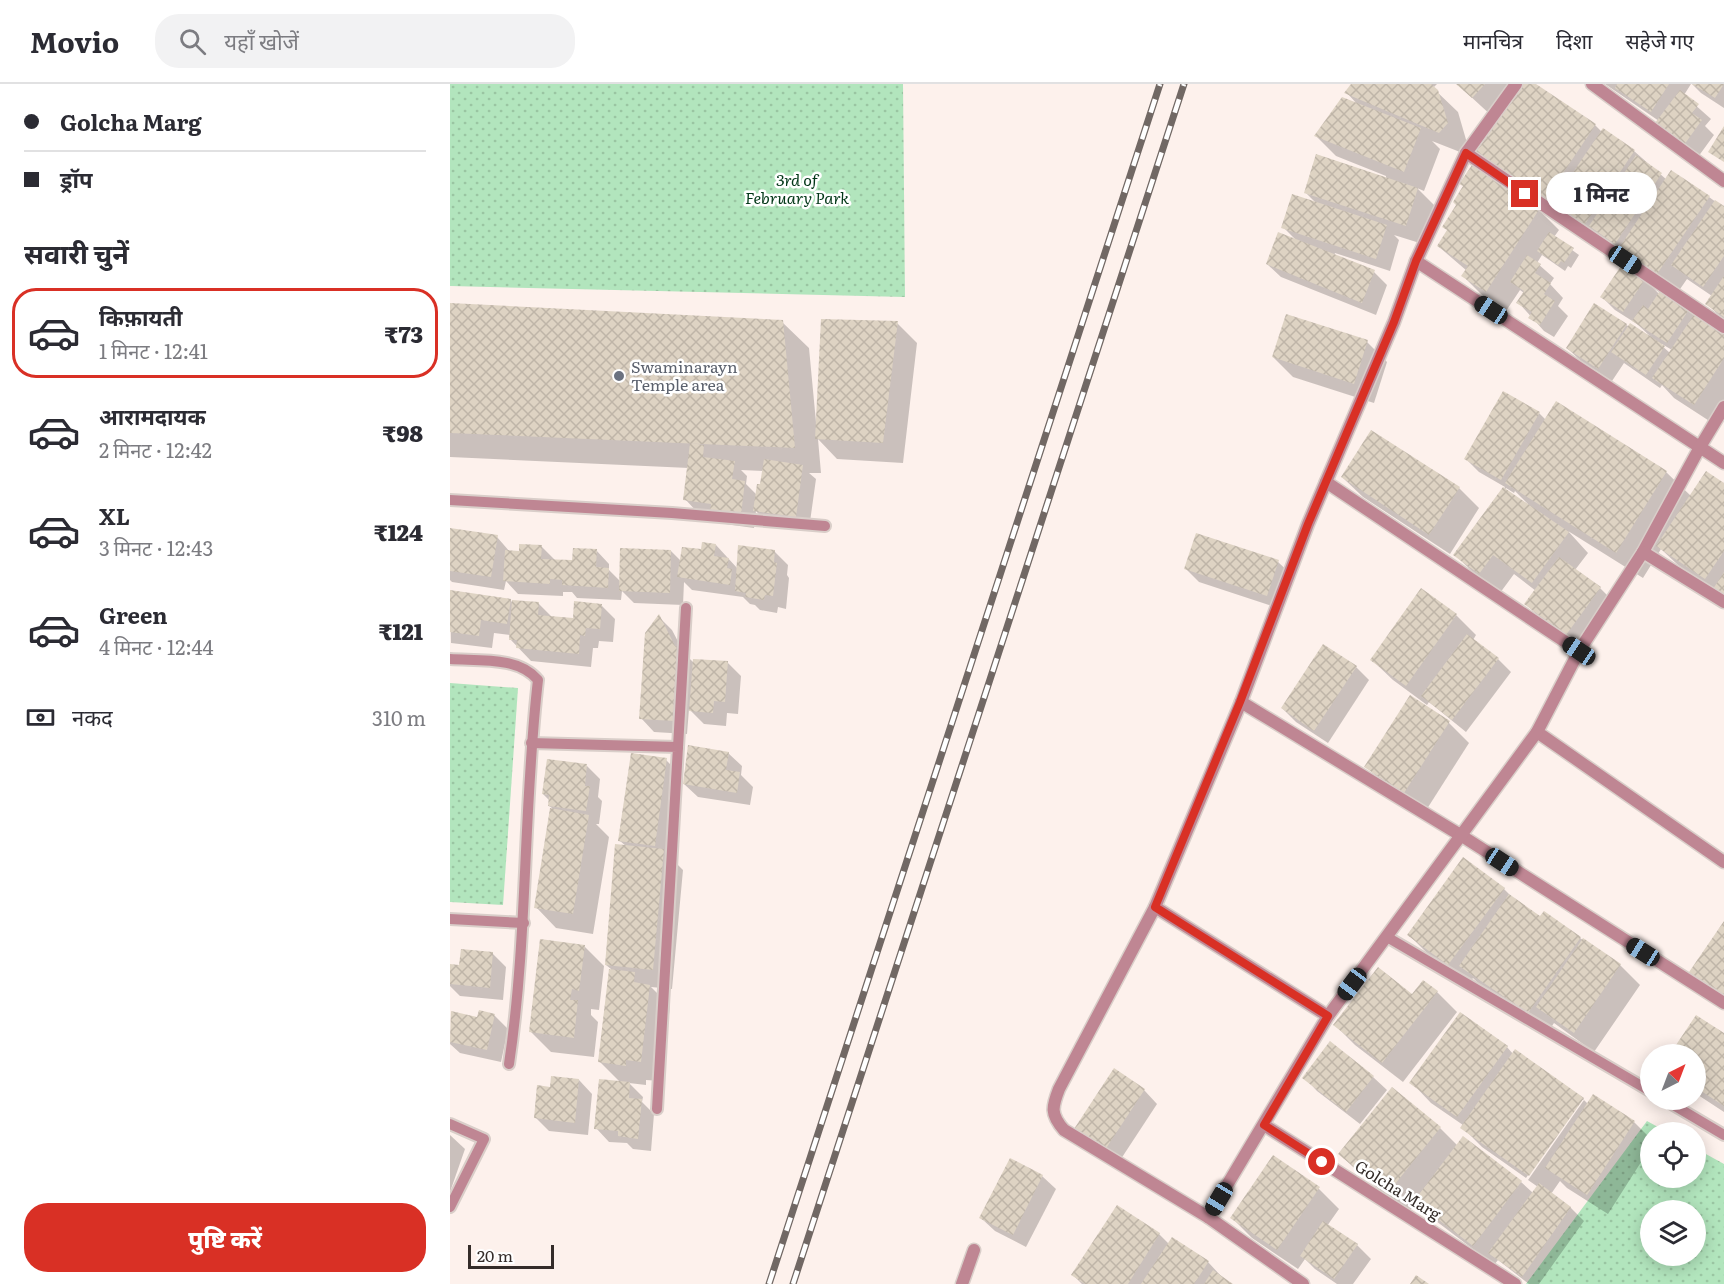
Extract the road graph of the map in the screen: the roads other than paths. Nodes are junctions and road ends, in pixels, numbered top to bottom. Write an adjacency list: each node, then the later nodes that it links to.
1 (1516, 84): 3 (street)
2 (1592, 84): 4 (street)
3 (1466, 153): 5 (street); 6 (street)
4 (1724, 181)
5 (1416, 261): 8 (street); 10 (street)
6 (1724, 327)
7 (1724, 407): 8 (street)
8 (1700, 447): 9 (street); 13 (street)
9 (1724, 463)
10 (1326, 482): 16 (street); 18 (street)
11 (450, 500): 12 (lane)
12 (825, 526)
13 (1642, 552): 14 (street); 16 (street)
14 (1724, 602)
15 (686, 608): 21 (lane)
16 (1579, 651): 19 (street)
17 (450, 659): 20 (lane)
18 (1240, 702): 22 (street); 24 (street)
19 (1537, 732): 22 (street); 23 (street)
20 (531, 743): 21 (lane); 26 (lane)
21 (678, 747): 32 (lane)
22 (1462, 836): 27 (street); 28 (street)
23 (1724, 862)
24 (1155, 907): 29 (street); 38 (street)
25 (450, 919): 26 (lane)
26 (524, 923): 30 (lane)
27 (1386, 937): 29 (street); 31 (lane)
28 (1724, 1003)
29 (1328, 1016): 35 (street)
30 (509, 1064)
31 (1640, 1085)
32 (657, 1109)
33 (1682, 1110): 36 (lane)
34 (450, 1124): 37 (lane)
35 (1264, 1125): 38 (street); 42 (street, Golcha Marg)
36 (1724, 1135)
37 (450, 1207)
38 (1208, 1217): 41 (street)
39 (974, 1250): 40 (street)
40 (962, 1284)
41 (1303, 1284)
42 (1515, 1284)

